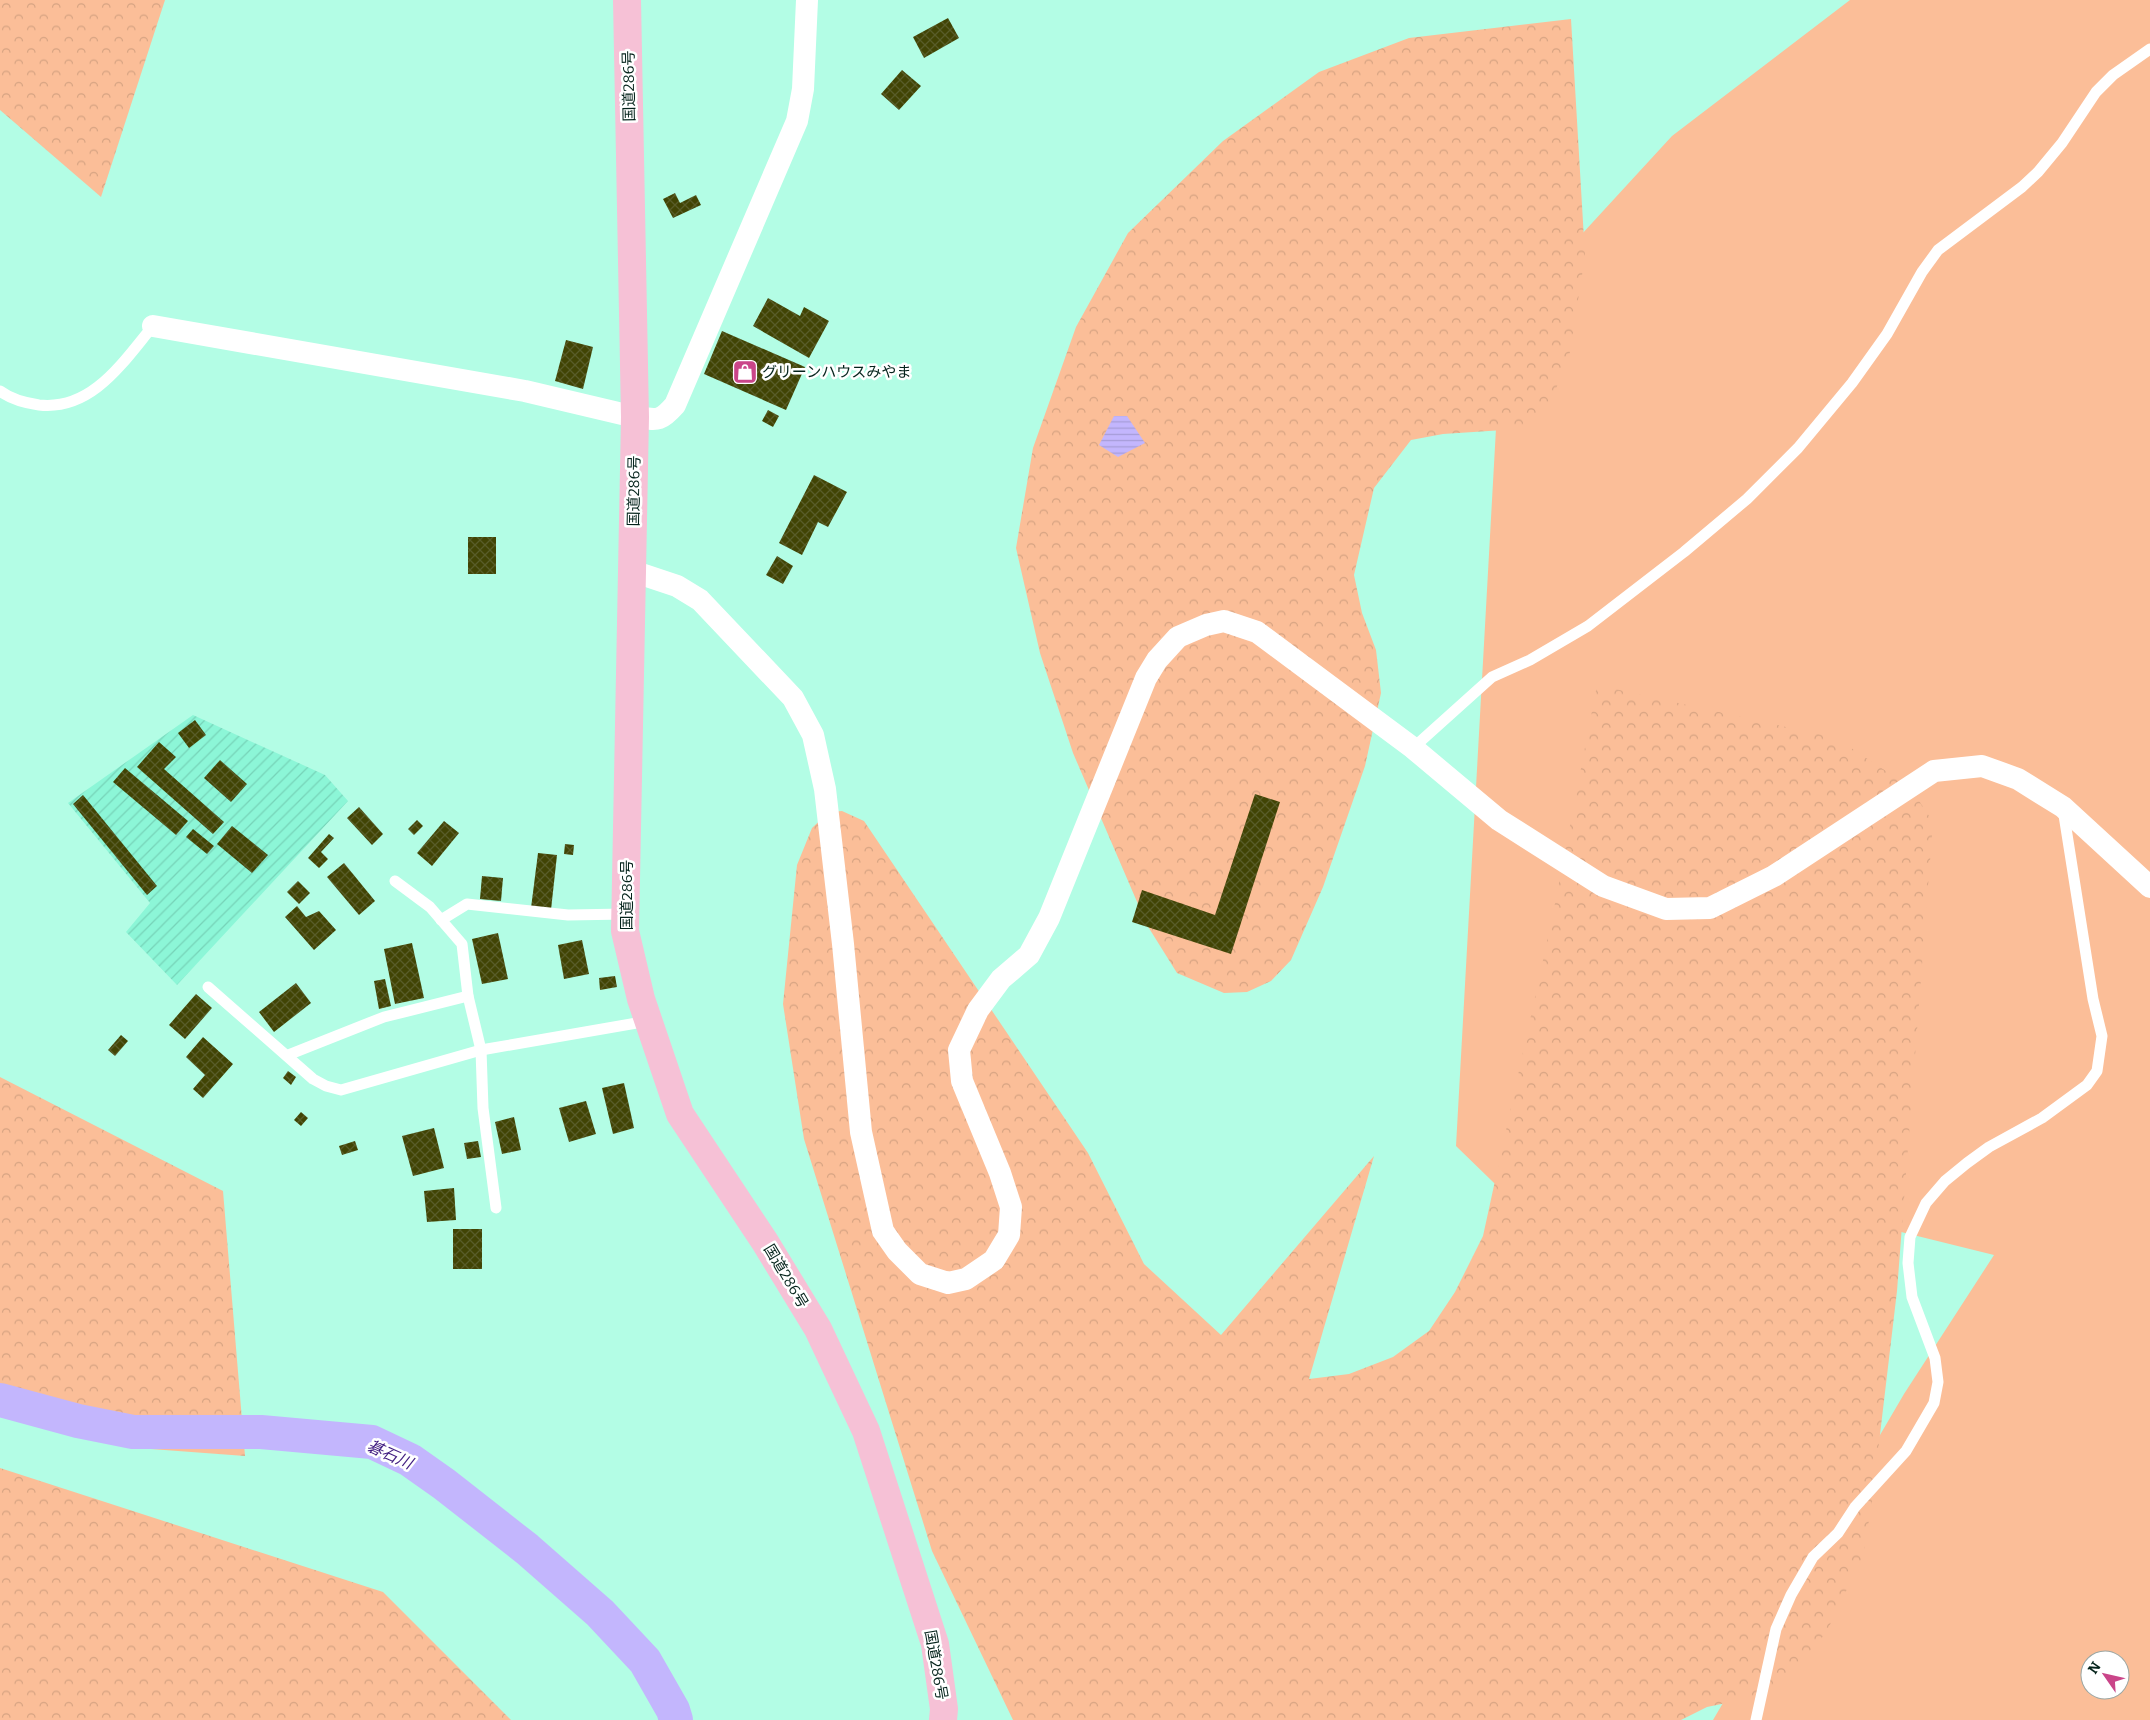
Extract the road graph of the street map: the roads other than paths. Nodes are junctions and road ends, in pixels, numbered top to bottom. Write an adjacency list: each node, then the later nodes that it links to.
1 (627, 0): 6 (highway, 国道286号)
2 (807, 0): 6 (street)
3 (2150, 49): 8 (lane)
4 (153, 326): 5 (lane); 6 (street)
5 (0, 391)
6 (636, 417): 7 (highway, 国道286号)
7 (632, 572): 8 (street); 12 (highway, 国道286号)
8 (1413, 748): 9 (street)
9 (2063, 807): 11 (street); 21 (lane)
10 (395, 881): 13 (lane)
11 (2150, 887)
12 (626, 914): 13 (lane); 16 (highway, 国道286号)
13 (440, 920): 15 (lane)
14 (208, 987): 18 (lane)
15 (468, 996): 17 (lane); 18 (lane)
16 (648, 1021): 17 (lane); 20 (highway, 国道286号)
17 (481, 1050): 18 (lane); 19 (lane)
18 (288, 1055)
19 (496, 1208)
20 (943, 1720)
21 (1756, 1720)

